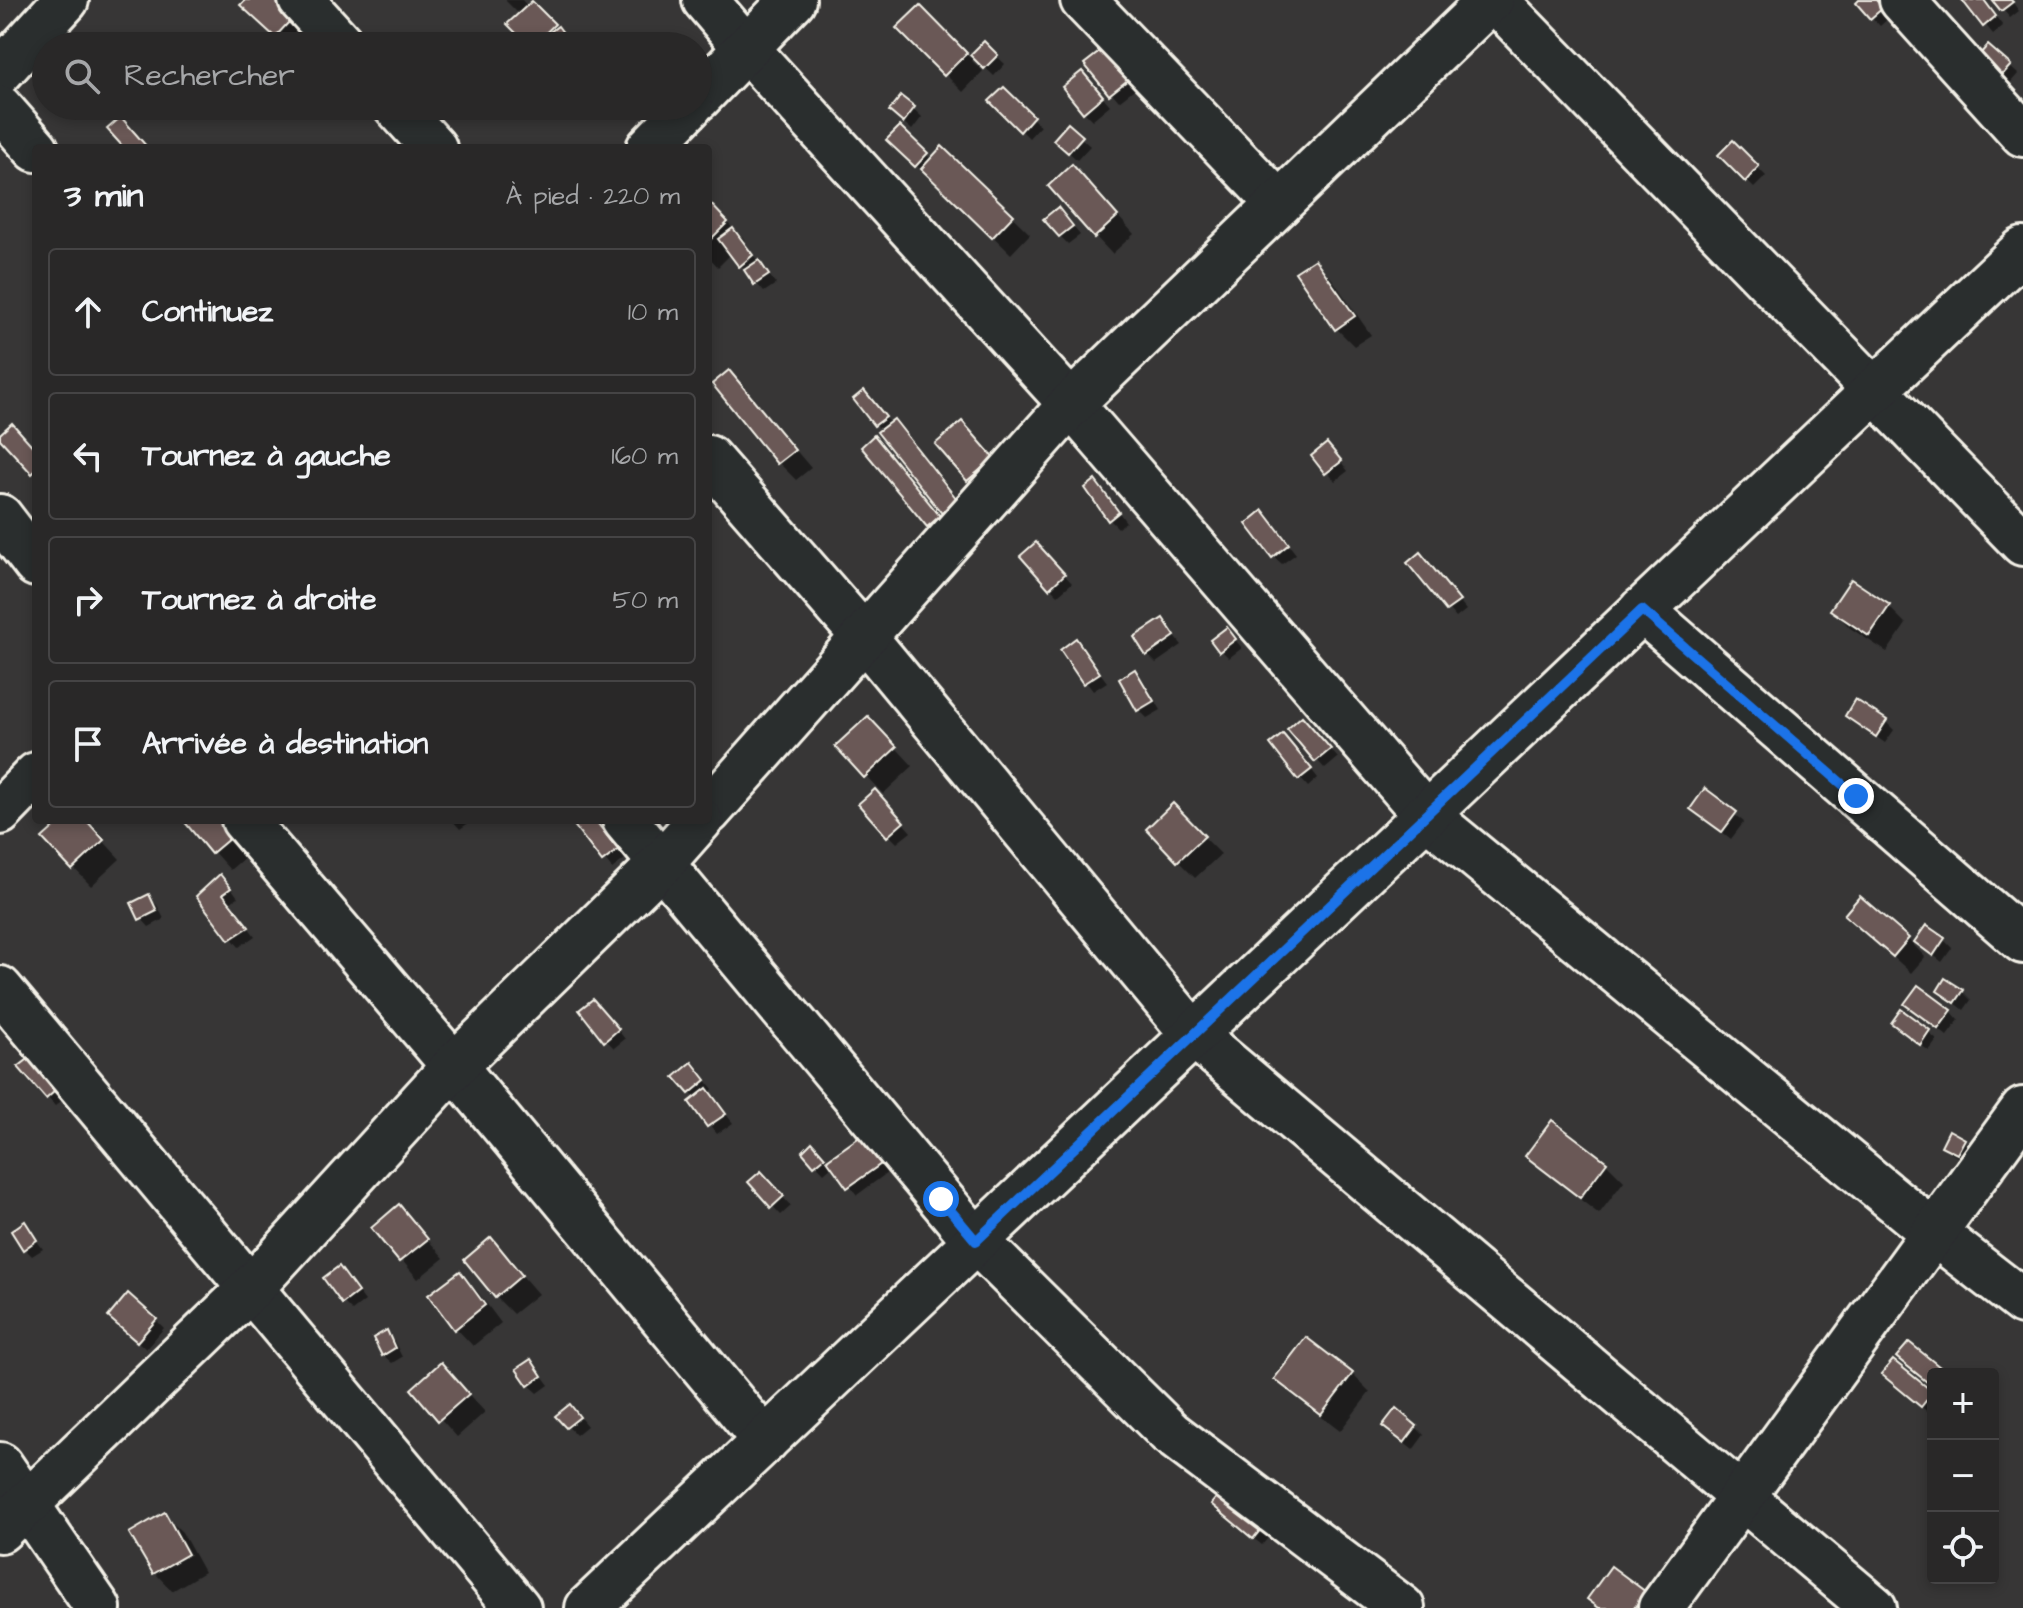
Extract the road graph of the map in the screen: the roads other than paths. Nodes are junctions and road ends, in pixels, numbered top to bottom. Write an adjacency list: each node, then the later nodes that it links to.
1 (66, 0): 8 (street)
2 (301, 0): 9 (street)
3 (705, 0): 11 (street)
4 (793, 0): 11 (street)
5 (1083, 0): 21 (street)
6 (1493, 0): 21 (street); 23 (street)
7 (1902, 0): 17 (street)
8 (37, 32)
9 (330, 32)
10 (32, 37): 12 (street)
11 (746, 48): 13 (street); 24 (street)
12 (0, 72)
13 (712, 83)
14 (0, 108): 18 (street)
15 (409, 120): 19 (street)
16 (676, 120): 20 (street)
17 (2023, 134)
18 (32, 144)
19 (430, 144)
20 (653, 144)
21 (1279, 204): 24 (street)
22 (2023, 250): 23 (street)
23 (1874, 391): 27 (street); 29 (street)
24 (1071, 404): 30 (street); 34 (street)
25 (712, 463): 30 (street)
26 (0, 517): 28 (street)
27 (2023, 543)
28 (32, 559)
29 (1642, 610): 34 (street); 39 (street)
30 (865, 638): 32 (street); 41 (street)
31 (32, 779): 33 (street)
32 (712, 808)
33 (0, 812)
34 (1426, 815): 41 (street); 44 (street)
35 (247, 824): 42 (street)
36 (628, 824): 38 (street)
37 (696, 824): 38 (street)
38 (662, 863): 42 (street); 45 (street)
39 (2023, 941)
40 (0, 989): 46 (street)
41 (1194, 1035): 45 (street); 50 (street)
42 (454, 1066): 46 (street); 48 (street)
43 (2023, 1110): 44 (street)
44 (1934, 1233): 47 (street); 50 (street)
45 (976, 1241): 48 (street); 55 (street)
46 (252, 1287): 51 (street); 53 (street)
47 (2023, 1302)
48 (765, 1441): 54 (street)
49 (0, 1465): 51 (street)
50 (1742, 1497): 56 (street); 57 (street)
51 (14, 1516): 52 (street)
52 (98, 1608)
53 (518, 1608)
54 (588, 1608)
55 (1402, 1608)
56 (1661, 1608)
57 (1874, 1608)

